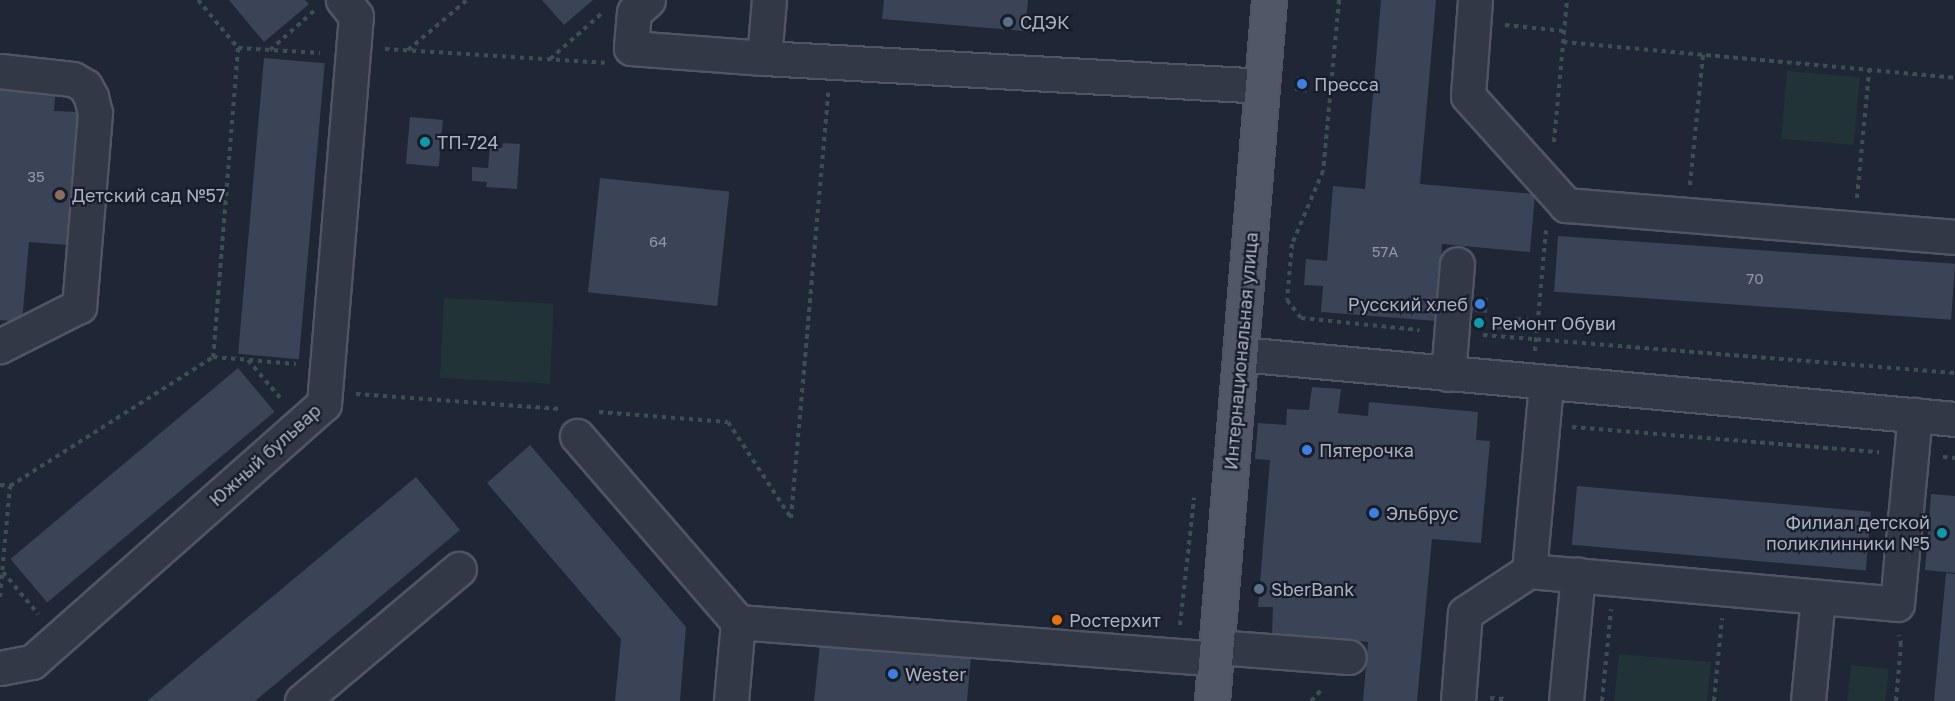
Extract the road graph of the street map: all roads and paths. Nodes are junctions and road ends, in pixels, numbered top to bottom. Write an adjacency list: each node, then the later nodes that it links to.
1 (198, 0): 13 (path)
2 (468, 0): 16 (path)
3 (648, 0): 18 (street)
4 (769, 0): 18 (street)
5 (1269, 0): 24 (main road, Интернациональная улица)
6 (1339, 0): 31 (path)
7 (1567, 0): 11 (path)
8 (331, 4): 14 (path); 15 (street, Южный бульвар)
9 (609, 8): 19 (path)
10 (1474, 11): 11 (path); 26 (street)
11 (1564, 31): 12 (path)
12 (1563, 42): 17 (path); 26 (path)
13 (238, 48): 14 (path); 35 (path)
14 (270, 50): 15 (path)
15 (340, 50): 16 (path); 40 (street, Южный бульвар)
16 (408, 50): 19 (path)
17 (1703, 55): 21 (path); 27 (path)
18 (764, 58): 24 (street)
19 (550, 59): 20 (path)
20 (609, 63)
21 (1869, 70): 23 (path); 28 (path)
22 (0, 71): 33 (street)
23 (1955, 78)
24 (1262, 86): 34 (main road, Интернациональная улица)
25 (829, 89): 42 (path)
26 (1550, 187): 27 (street); 32 (path)
27 (1688, 215): 28 (street)
28 (1855, 229): 29 (street)
29 (1955, 237)
30 (1457, 264): 31 (street)
31 (1452, 333): 32 (path); 38 (street)
32 (1536, 340): 37 (path); 39 (path)
33 (0, 346)
34 (1240, 354): 38 (street); 61 (main road, Интернациональная улица)
35 (213, 357): 36 (path); 48 (path)
36 (299, 364)
37 (1955, 373)
38 (1448, 374): 39 (street)
39 (1539, 382): 41 (street); 44 (street)
40 (325, 391): 42 (path); 63 (street, Южный бульвар)
41 (1915, 415): 43 (street); 45 (street)
42 (579, 419): 59 (street)
43 (1955, 419)
44 (1542, 424): 45 (path); 52 (street)
45 (1911, 454): 46 (path); 57 (street)
46 (1955, 458)
47 (0, 485): 48 (path)
48 (10, 486): 49 (path)
49 (2, 546): 51 (path)
50 (459, 569): 66 (street)
51 (2, 571): 56 (path); 58 (path)
52 (1529, 571): 53 (street); 64 (street)
53 (1578, 575): 54 (street); 69 (street)
54 (1614, 578): 55 (street); 70 (path)
55 (1725, 589): 57 (street); 71 (path)
56 (0, 597)
57 (1818, 597): 72 (street)
58 (40, 617)
59 (738, 622): 61 (street); 67 (street)
60 (1899, 633): 73 (path)
61 (1216, 653): 62 (street); 68 (main road, Интернациональная улица)
62 (1349, 657)
63 (0, 668)
64 (1469, 699): 65 (path)
65 (1507, 699)
66 (302, 701)
67 (731, 701)
68 (1212, 701)
69 (1566, 701)
70 (1602, 701)
71 (1714, 701)
72 (1808, 701)
73 (1896, 701)

